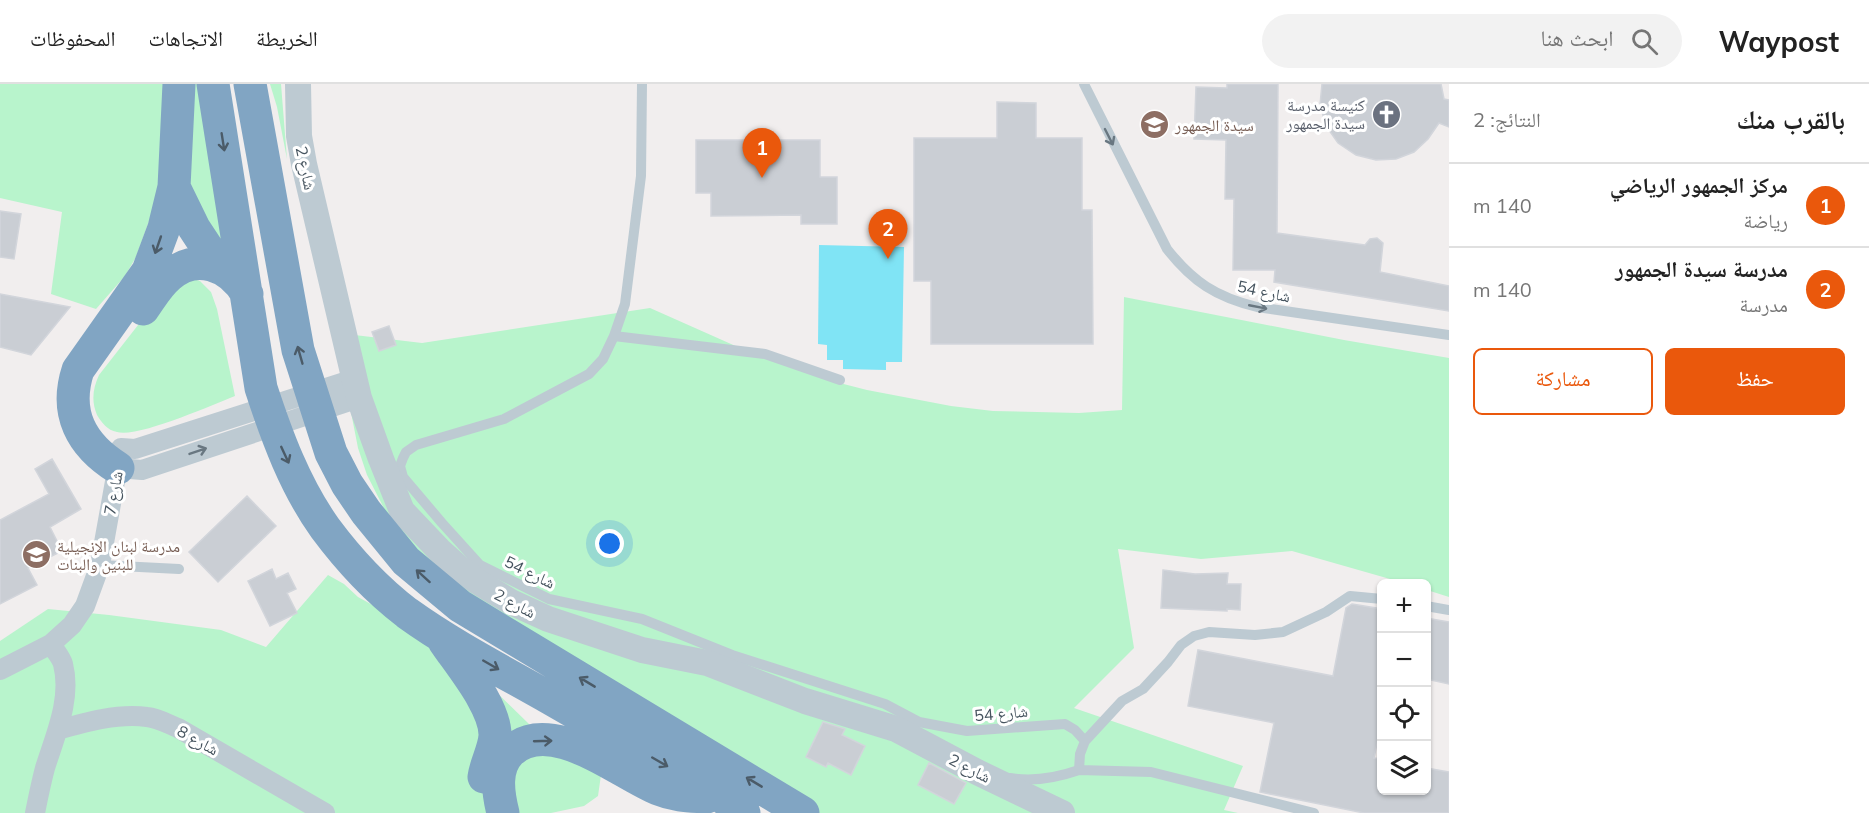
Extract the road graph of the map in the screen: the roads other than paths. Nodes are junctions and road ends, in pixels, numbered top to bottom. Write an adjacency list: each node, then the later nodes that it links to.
1 (179, 84): 7 (highway)
2 (213, 84): 9 (highway, one-way to 9)
3 (250, 84): 32 (highway, one-way to 3)
4 (298, 84): 13 (street, شارع 2)
5 (642, 84): 11 (lane, شارع 54)
6 (1084, 84): 10 (lane, شارع 54, one-way to 10)
7 (174, 187): 8 (highway); 14 (highway, one-way to 14)
8 (219, 266): 9 (highway); 14 (highway)
9 (247, 294): 20 (highway, one-way to 20)
10 (1449, 335)
11 (614, 336): 12 (lane); 24 (lane, شارع 54)
12 (840, 380)
13 (357, 389): 14 (street, one-way to 13); 14 (street); 26 (street, شارع 2)
14 (131, 458): 15 (street, شارع 7)
15 (100, 565): 16 (lane); 21 (street, شارع 7)
16 (179, 569)
17 (1377, 599): 24 (lane)
18 (1431, 607): 19 (lane)
19 (1449, 610)
20 (440, 635): 27 (highway, one-way to 27); 30 (highway)
21 (51, 644): 22 (street, شارع 7); 23 (street)
22 (0, 670)
23 (58, 730): 28 (street); 29 (street, شارع 8)
24 (1086, 741): 25 (lane)
25 (1080, 770): 26 (lane); 34 (lane)
26 (977, 772): 33 (street, شارع 2)
27 (733, 805): 31 (highway, one-way to 27)
28 (35, 813)
29 (325, 813)
30 (489, 813)
31 (503, 813)
32 (803, 813)
33 (1062, 813)
34 (1314, 813)

